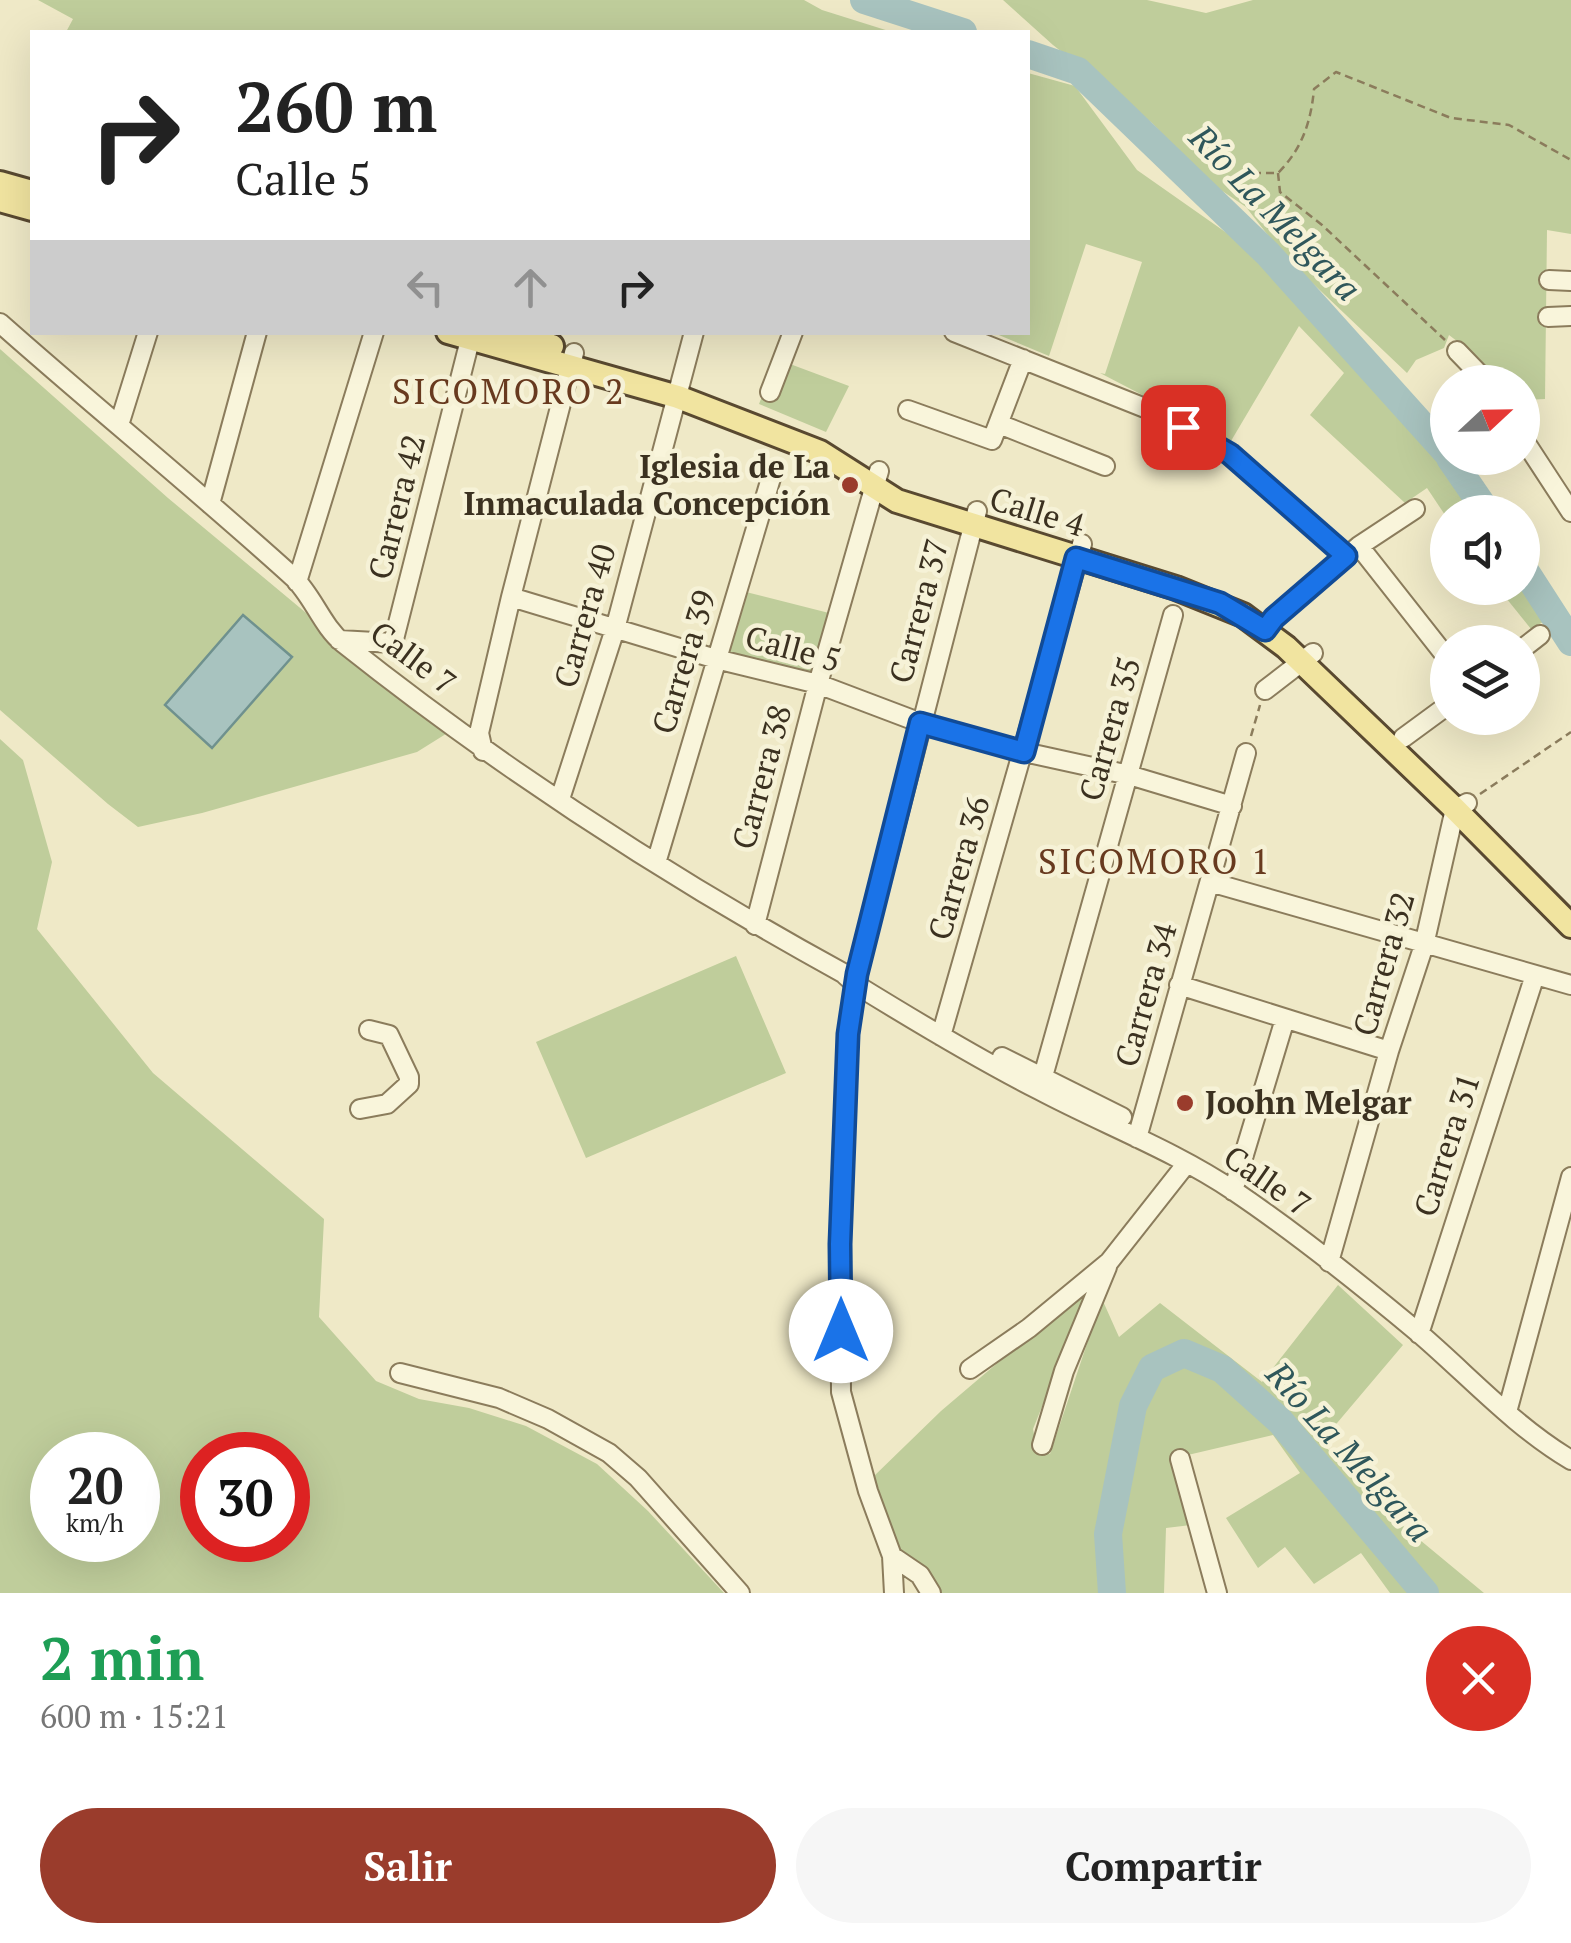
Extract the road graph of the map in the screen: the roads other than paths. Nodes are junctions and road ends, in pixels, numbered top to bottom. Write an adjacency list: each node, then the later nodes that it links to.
1 (0, 183): 2 (main road)
2 (30, 191)
3 (0, 200): 4 (main road)
4 (30, 208)
5 (1548, 280): 6 (street)
6 (1571, 280)
7 (1571, 316): 8 (street)
8 (1548, 317)
9 (0, 323): 18 (street, Calle 7)
10 (147, 335): 27 (street)
11 (257, 335): 32 (street)
12 (373, 335): 38 (street)
13 (513, 335): 20 (main road, Calle 4)
14 (693, 335): 23 (street, Carrera 40)
15 (792, 335): 24 (street)
16 (961, 335): 21 (street)
17 (472, 336): 20 (main road, Calle 4); 44 (street, Carrera 42)
18 (31, 341): 27 (street, Calle 7)
19 (1458, 351): 22 (street)
20 (572, 360): 23 (main road, Calle 4); 39 (street)
21 (1023, 360): 26 (street); 37 (street)
22 (1472, 365)
23 (679, 390): 31 (main road, Calle 4); 42 (street, Carrera 40)
24 (770, 392)
25 (908, 410): 26 (street)
26 (999, 424): 29 (street)
27 (119, 425): 32 (street, Calle 7)
28 (1540, 463): 33 (street)
29 (1105, 466)
30 (771, 478): 46 (street, Carrera 39)
31 (876, 479): 35 (main road, Calle 4); 47 (street, Carrera 38)
32 (210, 504): 38 (street, Calle 7)
33 (1568, 504)
34 (1415, 509): 37 (street)
35 (975, 518): 36 (main road, Calle 4); 50 (street, Carrera 37)
36 (1079, 550): 41 (main road, Calle 4); 53 (street, Carrera 36)
37 (1353, 551): 41 (street); 43 (street)
38 (298, 582): 44 (street, Calle 7)
39 (511, 597): 42 (street, Calle 5); 52 (street)
40 (1173, 615): 55 (street, Carrera 35)
41 (1269, 624): 45 (main road, Calle 4)
42 (615, 629): 46 (street, Calle 5); 56 (street, Carrera 40)
43 (1430, 639)
44 (338, 640): 52 (street, Calle 7)
45 (1307, 657): 48 (street); 51 (main road, Calle 4); 58 (main road, Calle 4)
46 (716, 660): 47 (street, Calle 5); 59 (street, Carrera 39)
47 (818, 684): 50 (street, Calle 5); 62 (street, Carrera 38)
48 (1265, 690)
49 (1430, 719): 51 (street)
50 (920, 723): 53 (street, Calle 5); 66 (street, Carrera 37)
51 (1402, 738): 58 (main road, Calle 4)
52 (483, 750): 56 (street, Calle 7)
53 (1024, 752): 55 (street, Calle 5); 71 (street, Carrera 36)
54 (1246, 752): 57 (street, Carrera 34)
55 (1128, 774): 57 (street, Calle 5); 73 (street, Carrera 35)
56 (560, 799): 59 (street, Calle 7)
57 (1232, 806): 60 (street, Carrera 34)
58 (1461, 806): 61 (main road, Calle 4); 63 (main road, Calle 4); 64 (street, Carrera 32)
59 (656, 863): 62 (street, Calle 7)
60 (1210, 882): 64 (street); 67 (street, Carrera 34)
61 (1571, 906)
62 (755, 924): 66 (street, Calle 7)
63 (1571, 926)
64 (1424, 945): 65 (street); 72 (street, Carrera 32)
65 (1535, 975): 68 (street); 81 (street, Carrera 31)
66 (852, 977): 71 (street, Calle 7); 89 (street, Carrera 37)
67 (1179, 985): 69 (street); 75 (street, Carrera 34)
68 (1571, 985)
69 (1284, 1019): 72 (street); 78 (street)
70 (369, 1030): 74 (street)
71 (942, 1032): 73 (street, Calle 7)
72 (1389, 1051): 79 (street, Carrera 32)
73 (1041, 1084): 75 (street, Calle 7)
74 (360, 1110)
75 (1138, 1132): 76 (street, Calle 7); 78 (street, Calle 7)
76 (1187, 1163): 78 (street, Calle 7); 80 (street)
77 (1571, 1177): 84 (street)
78 (1235, 1185): 79 (street, Calle 7)
79 (1331, 1256): 81 (street, Calle 7)
80 (1109, 1262): 82 (street); 85 (street)
81 (1420, 1327): 84 (street, Calle 7)
82 (970, 1370)
83 (400, 1374): 90 (street)
84 (1508, 1406): 86 (street, Calle 7); 88 (street, Calle 7)
85 (1042, 1445)
86 (1571, 1448)
87 (1180, 1459): 93 (street)
88 (1571, 1460)
89 (892, 1556): 91 (street); 92 (street, Carrera 37)
90 (740, 1593)
91 (894, 1593)
92 (931, 1593)
93 (1217, 1593)

